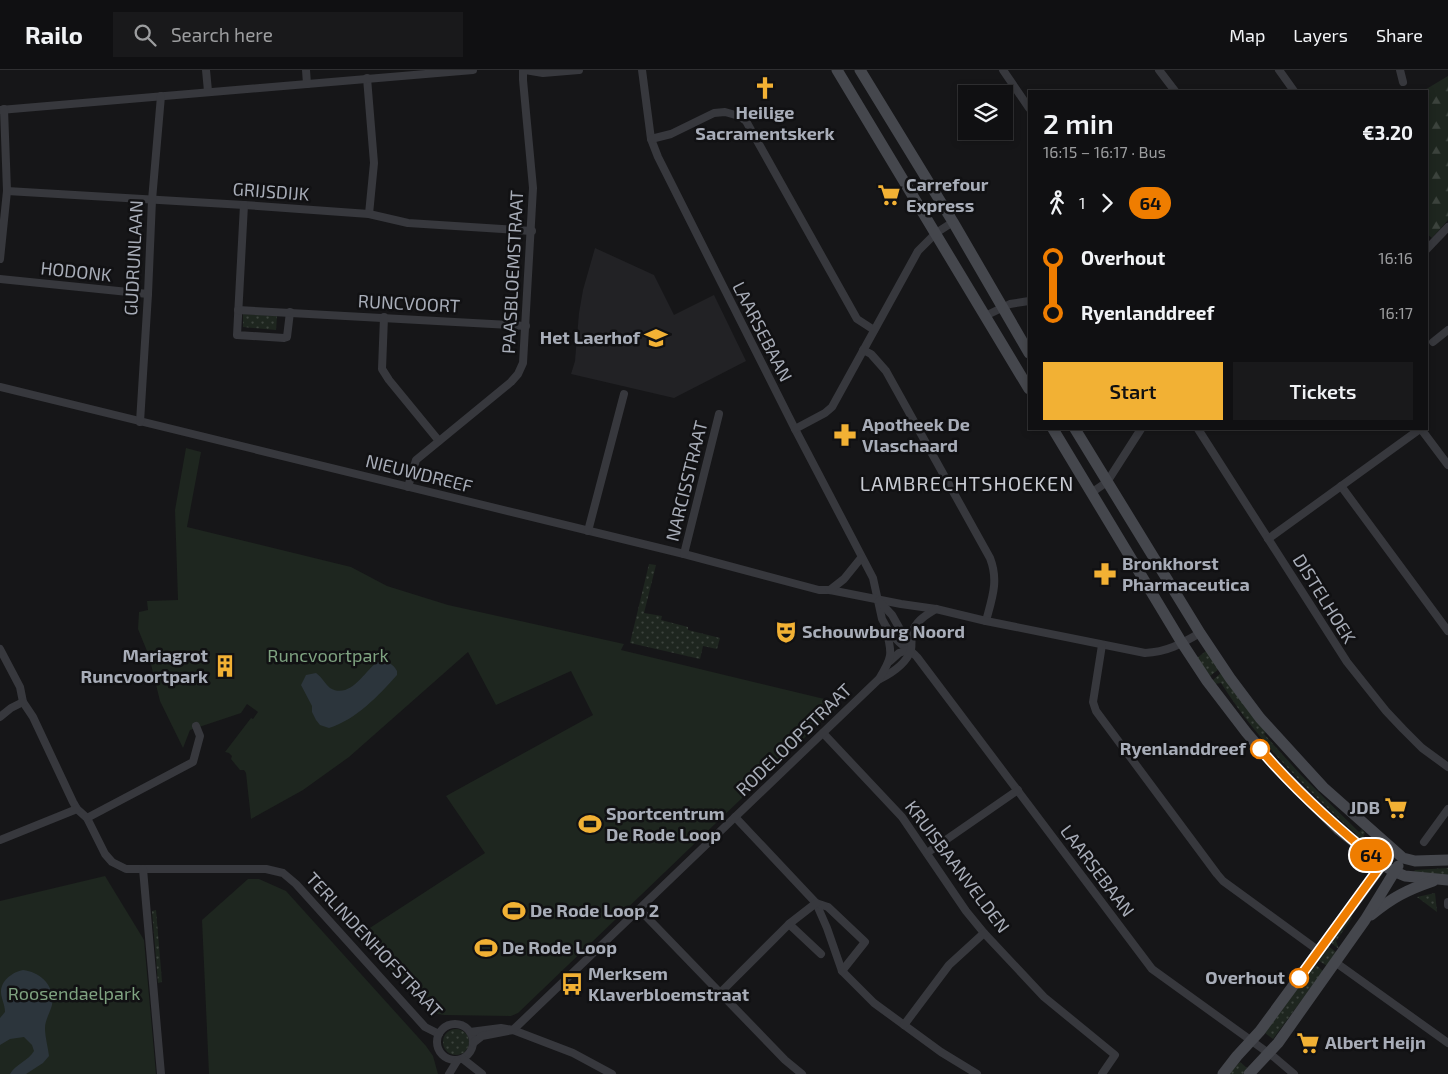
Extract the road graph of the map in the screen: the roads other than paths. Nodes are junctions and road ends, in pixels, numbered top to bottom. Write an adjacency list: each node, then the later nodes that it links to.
1 (206, 70): 18 (street)
2 (306, 70): 15 (street)
3 (473, 70): 13 (street)
4 (524, 70): 5 (street); 30 (street, PAASBLOEMSTRAAT)
5 (579, 70)
6 (642, 70): 22 (street, LAARSEBAAN)
7 (837, 70): 31 (street)
8 (860, 70): 28 (street)
9 (1003, 70): 20 (street)
10 (1159, 70): 16 (street)
11 (1278, 70): 17 (street)
12 (1400, 70): 14 (street)
13 (367, 78): 15 (street); 27 (street)
14 (1403, 82)
15 (307, 84): 18 (street)
16 (1174, 90)
17 (1293, 90)
18 (208, 91): 19 (street)
19 (161, 96): 21 (street); 24 (street, GUDRUNLAAN)
20 (1028, 107)
21 (2, 110): 23 (street)
22 (650, 139): 43 (street); 53 (street, LAARSEBAAN)
23 (7, 192): 24 (street, GRIJSDIJK); 25 (street)
24 (152, 200): 26 (street, GRIJSDIJK); 35 (street, GUDRUNLAAN)
25 (3, 202): 33 (street)
26 (244, 205): 27 (street, GRIJSDIJK); 38 (street)
27 (370, 214): 30 (street, GRIJSDIJK)
28 (953, 222): 31 (street); 37 (street)
29 (1448, 227): 32 (street)
30 (532, 231): 42 (street, PAASBLOEMSTRAAT)
31 (936, 233): 40 (street); 43 (street)
32 (1428, 248)
33 (0, 259)
34 (0, 279): 35 (street, HODONK)
35 (148, 294): 52 (street, GUDRUNLAAN)
36 (1028, 301): 37 (street)
37 (1001, 307): 40 (street); 47 (street)
38 (238, 310): 39 (street, RUNCVOORT); 39 (street)
39 (290, 312): 41 (street, RUNCVOORT)
40 (985, 316): 49 (street)
41 (384, 317): 42 (street, RUNCVOORT); 60 (street)
42 (526, 326): 60 (street, PAASBLOEMSTRAAT)
43 (874, 330): 46 (street)
44 (1448, 330): 45 (street)
45 (1433, 342)
46 (863, 350): 53 (street); 73 (street)
47 (1028, 351)
48 (0, 387): 52 (street, NIEUWDREEF)
49 (1028, 387)
50 (624, 394): 66 (street)
51 (719, 414): 68 (street, NARCISSTRAAT)
52 (140, 422): 64 (street, NIEUWDREEF)
53 (795, 428): 69 (street, LAARSEBAAN)
54 (1054, 430): 65 (street)
55 (1075, 430): 62 (street)
56 (1139, 430): 62 (street)
57 (1201, 430): 67 (street, DISTELHOEK)
58 (1420, 430): 63 (street)
59 (1422, 430): 61 (street)
60 (439, 441): 64 (street, PAASBLOEMSTRAAT)
61 (1448, 465)
62 (1107, 482): 65 (street); 76 (street)
63 (1341, 486): 67 (street); 75 (street)
64 (408, 487): 66 (street, NIEUWDREEF)
65 (1091, 493): 77 (street)
66 (588, 531): 68 (street, NIEUWDREEF)
67 (1268, 539): 87 (street, DISTELHOEK)
68 (684, 554): 70 (street, NIEUWDREEF)
69 (862, 558): 70 (street); 71 (street, LAARSEBAAN)
70 (830, 590): 71 (street, NIEUWDREEF)
71 (878, 600): 72 (street); 74 (street, LAARSEBAAN); 80 (street, LAARSEBAAN)
72 (936, 609): 73 (street); 80 (street)
73 (986, 621): 78 (street)
74 (885, 625): 80 (street, LAARSEBAAN); 81 (street)
75 (1448, 631)
76 (1200, 633): 77 (street); 95 (street)
77 (1182, 643): 78 (street); 99 (street)
78 (1102, 645): 108 (street)
79 (0, 649): 83 (street, TERLINDENHOFSTRAAT)
80 (911, 650): 81 (street); 82 (street, RODELOOPSTRAAT); 88 (street, LAARSEBAAN)
81 (890, 661): 82 (street, RODELOOPSTRAAT)
82 (880, 679): 86 (street, RODELOOPSTRAAT)
83 (23, 702): 84 (street); 89 (street, TERLINDENHOFSTRAAT)
84 (0, 717)
85 (196, 726): 92 (street)
86 (823, 733): 91 (street, RODELOOPSTRAAT); 96 (street, KRUISBAANVELDEN)
87 (1448, 767)
88 (1018, 790): 96 (street); 117 (street, LAARSEBAAN)
89 (76, 809): 92 (street, TERLINDENHOFSTRAAT); 93 (street)
90 (1448, 809): 94 (street)
91 (735, 817): 103 (street); 104 (street, RODELOOPSTRAAT)
92 (87, 818): 100 (street, TERLINDENHOFSTRAAT)
93 (0, 840)
94 (1424, 842)
95 (1393, 850): 97 (street); 99 (street)
96 (927, 853): 107 (street, KRUISBAANVELDEN)
97 (1403, 858): 98 (street); 101 (street)
98 (1448, 860)
99 (1382, 864): 101 (street); 108 (street)
100 (143, 869): 116 (street, TERLINDENHOFSTRAAT); 122 (street)
101 (1393, 871): 102 (street); 105 (street)
102 (1443, 880): 105 (street)
103 (816, 903): 106 (street); 111 (street); 111 (street)
104 (640, 909): 112 (street); 114 (street, RODELOOPSTRAAT)
105 (1365, 920): 110 (street)
106 (789, 924): 109 (street); 112 (street)
107 (984, 933): 113 (street); 128 (street, KRUISBAANVELDEN)
108 (1319, 950): 117 (street)
109 (821, 954)
110 (1335, 962): 119 (street); 120 (street)
111 (842, 971): 113 (street)
112 (720, 993): 126 (street)
113 (904, 1025): 127 (street)
114 (513, 1030): 115 (street); 118 (street); 125 (street)
115 (470, 1032): 116 (street); 118 (street)
116 (439, 1034): 121 (street)
117 (1251, 1041): 120 (street, LAARSEBAAN); 129 (street)
118 (474, 1043): 121 (street)
119 (1448, 1044)
120 (1268, 1053): 130 (street); 131 (street, LAARSEBAAN)
121 (460, 1060): 123 (street); 124 (street)
122 (162, 1074)
123 (449, 1074)
124 (482, 1074)
125 (612, 1074)
126 (802, 1074)
127 (977, 1074)
128 (1102, 1074)
129 (1224, 1074)
130 (1249, 1074)
131 (1294, 1074)

